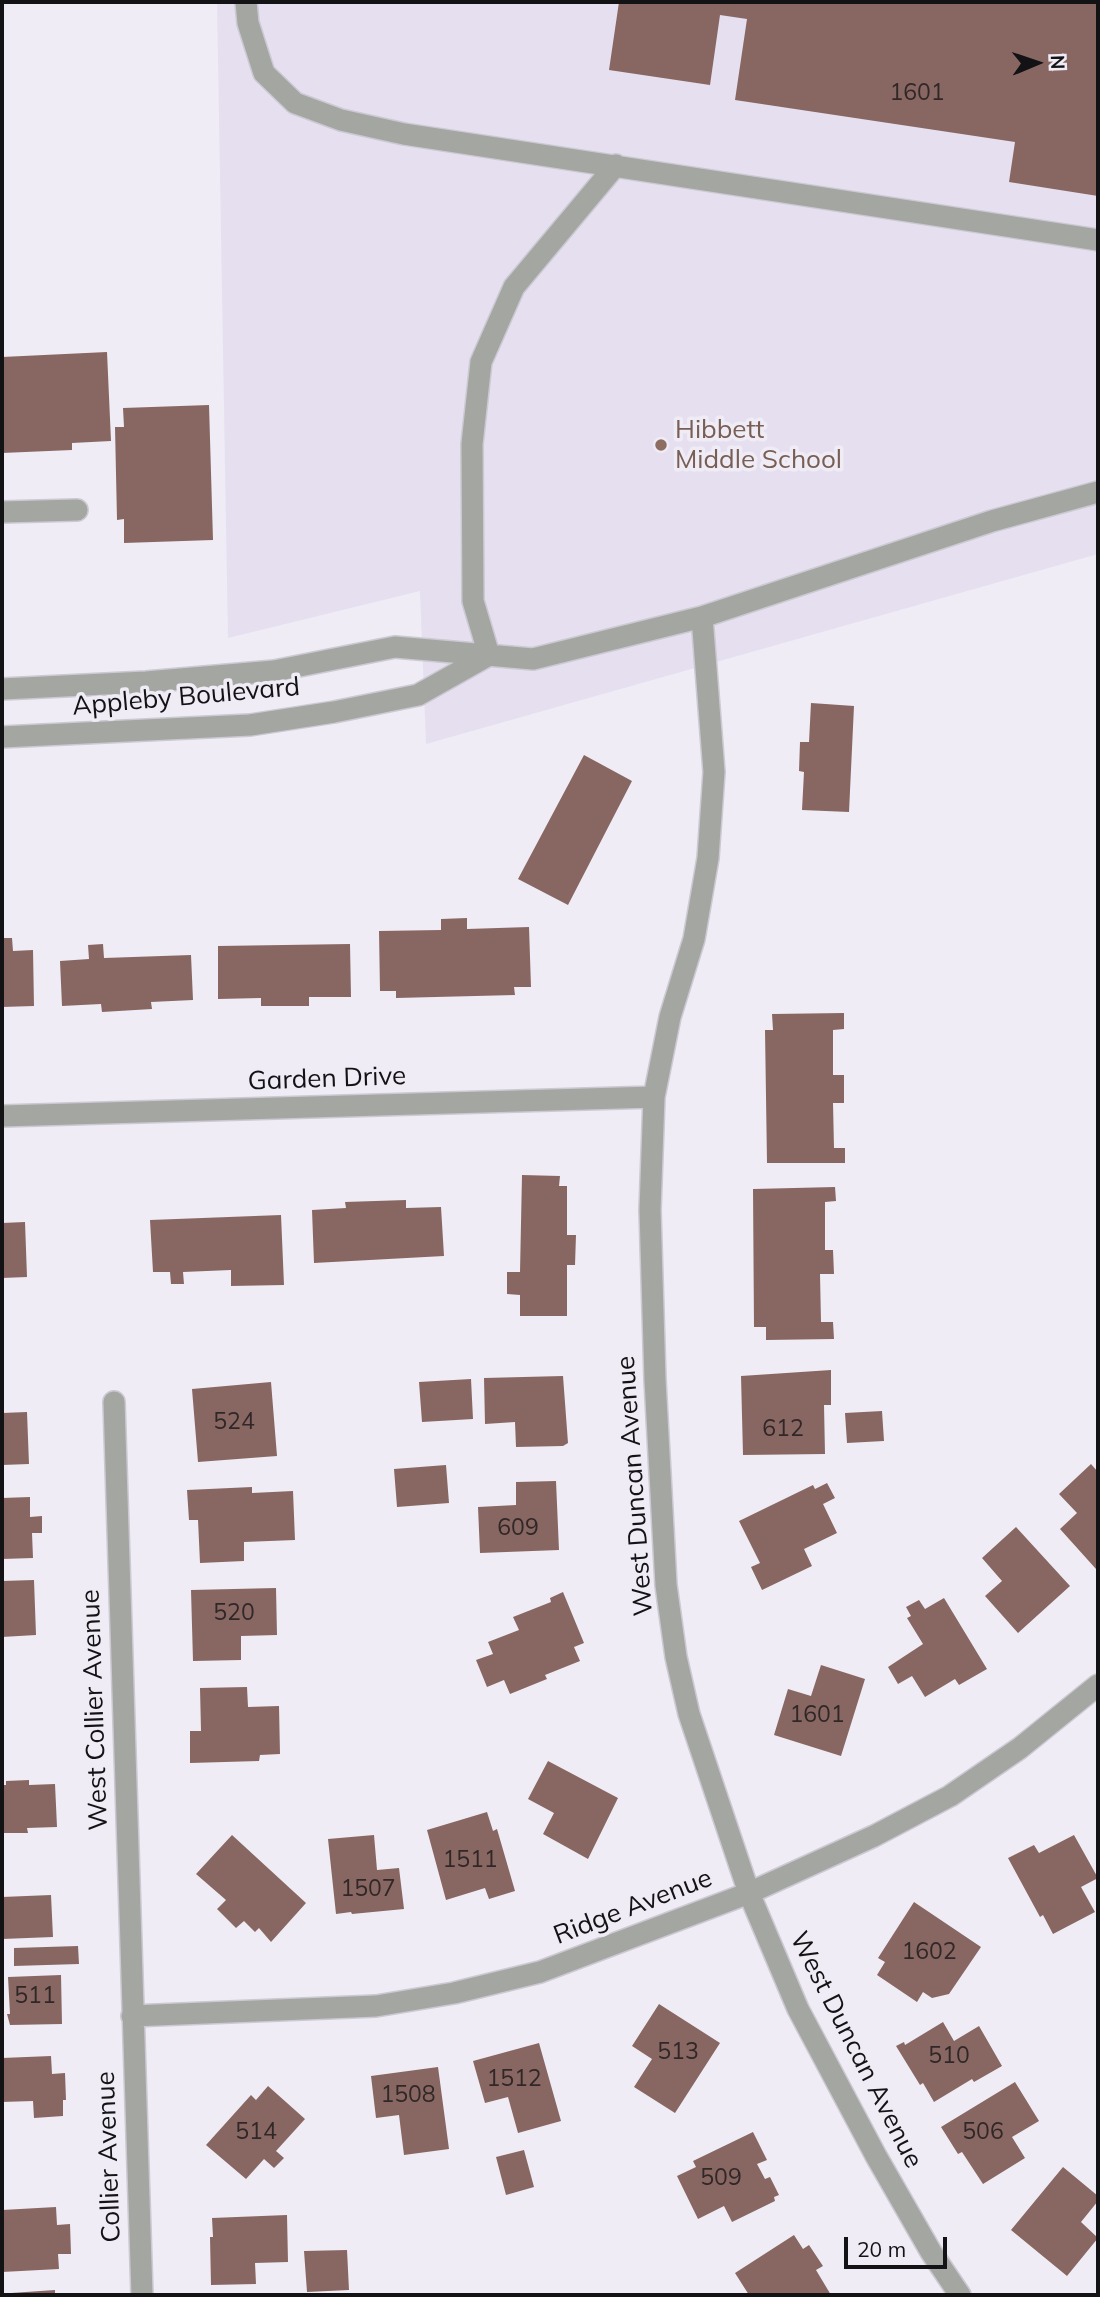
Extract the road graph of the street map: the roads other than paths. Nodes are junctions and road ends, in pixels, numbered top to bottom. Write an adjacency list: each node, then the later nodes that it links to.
1 (246, 2): 2 (street)
2 (616, 165): 3 (street); 8 (street)
3 (1098, 240)
4 (1098, 492): 7 (street, Appleby Boulevard)
5 (77, 510): 6 (street)
6 (2, 512)
7 (702, 617): 8 (street, Appleby Boulevard); 11 (street, West Duncan Avenue)
8 (489, 655): 9 (street, Appleby Boulevard); 10 (street, Appleby Boulevard)
9 (2, 689)
10 (2, 737)
11 (654, 1097): 12 (street, Garden Drive); 15 (street, West Duncan Avenue)
12 (2, 1116)
13 (114, 1402): 16 (street, West Collier Avenue)
14 (1098, 1685): 15 (street, Ridge Avenue)
15 (748, 1893): 16 (street, Ridge Avenue); 18 (street, West Duncan Avenue)
16 (132, 2016): 17 (street, Collier Avenue)
17 (142, 2295)
18 (960, 2295)

